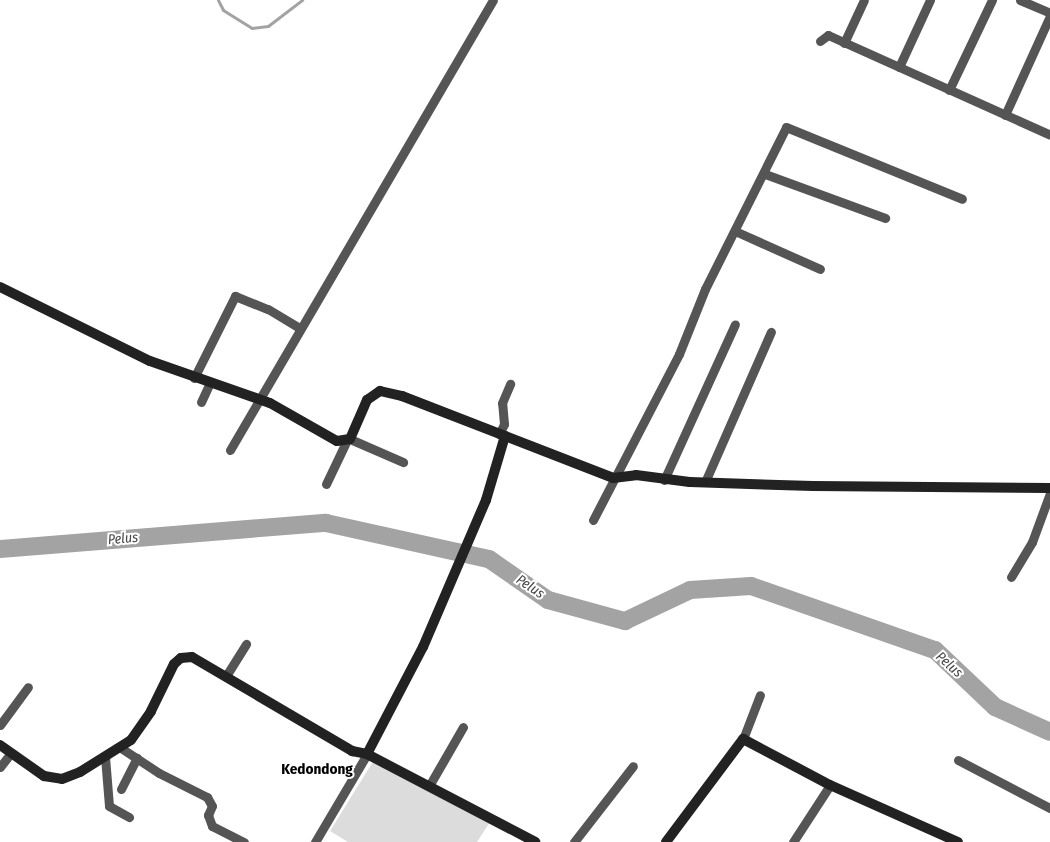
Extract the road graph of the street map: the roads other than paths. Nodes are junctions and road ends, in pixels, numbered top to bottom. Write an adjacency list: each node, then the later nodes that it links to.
1 (493, 0): 20 (street)
2 (864, 0): 8 (street)
3 (930, 0): 9 (street)
4 (992, 0): 10 (street)
5 (1020, 0): 6 (street)
6 (1050, 15): 11 (street)
7 (820, 41): 8 (street)
8 (844, 43): 9 (street)
9 (899, 67): 10 (street)
10 (949, 90): 11 (street)
11 (1005, 115): 12 (street)
12 (1050, 135)
13 (765, 174): 14 (street); 15 (street); 16 (street)
14 (962, 199)
15 (885, 218)
16 (734, 231): 17 (street); 31 (street)
17 (820, 269)
18 (0, 288): 22 (street)
19 (735, 324): 32 (street)
20 (300, 328): 22 (street); 25 (street)
21 (771, 332): 33 (street)
22 (194, 378): 23 (street)
23 (210, 383): 25 (street); 26 (street)
24 (510, 384): 27 (street)
25 (260, 399): 28 (street); 29 (street)
26 (201, 402)
27 (502, 435): 28 (street); 31 (street); 49 (street)
28 (348, 439): 30 (street); 34 (street)
29 (230, 450)
30 (403, 462)
31 (613, 478): 32 (street); 37 (street)
32 (664, 480): 33 (street)
33 (705, 482): 35 (street)
34 (326, 484)
35 (1050, 488)
36 (1050, 492): 38 (street)
37 (593, 520)
38 (1011, 576)
39 (246, 644): 40 (street)
40 (226, 676): 47 (street); 49 (street)
41 (28, 687): 43 (street)
42 (760, 695): 45 (street)
43 (0, 725)
44 (463, 727): 56 (street)
45 (744, 740): 55 (street); 64 (street)
46 (0, 745): 48 (street)
47 (121, 748): 50 (street); 51 (street)
48 (11, 753): 50 (street); 53 (street)
49 (367, 754): 56 (street); 61 (street)
50 (105, 757): 59 (street)
51 (137, 758): 57 (street); 60 (street)
52 (958, 760): 58 (street)
53 (0, 766)
54 (634, 766): 63 (street)
55 (830, 785): 65 (street); 66 (street)
56 (429, 786): 62 (street)
57 (121, 790)
58 (1050, 808)
59 (129, 817)
60 (244, 842)
61 (315, 842)
62 (535, 842)
63 (574, 842)
64 (666, 842)
65 (793, 842)
66 (958, 842)

